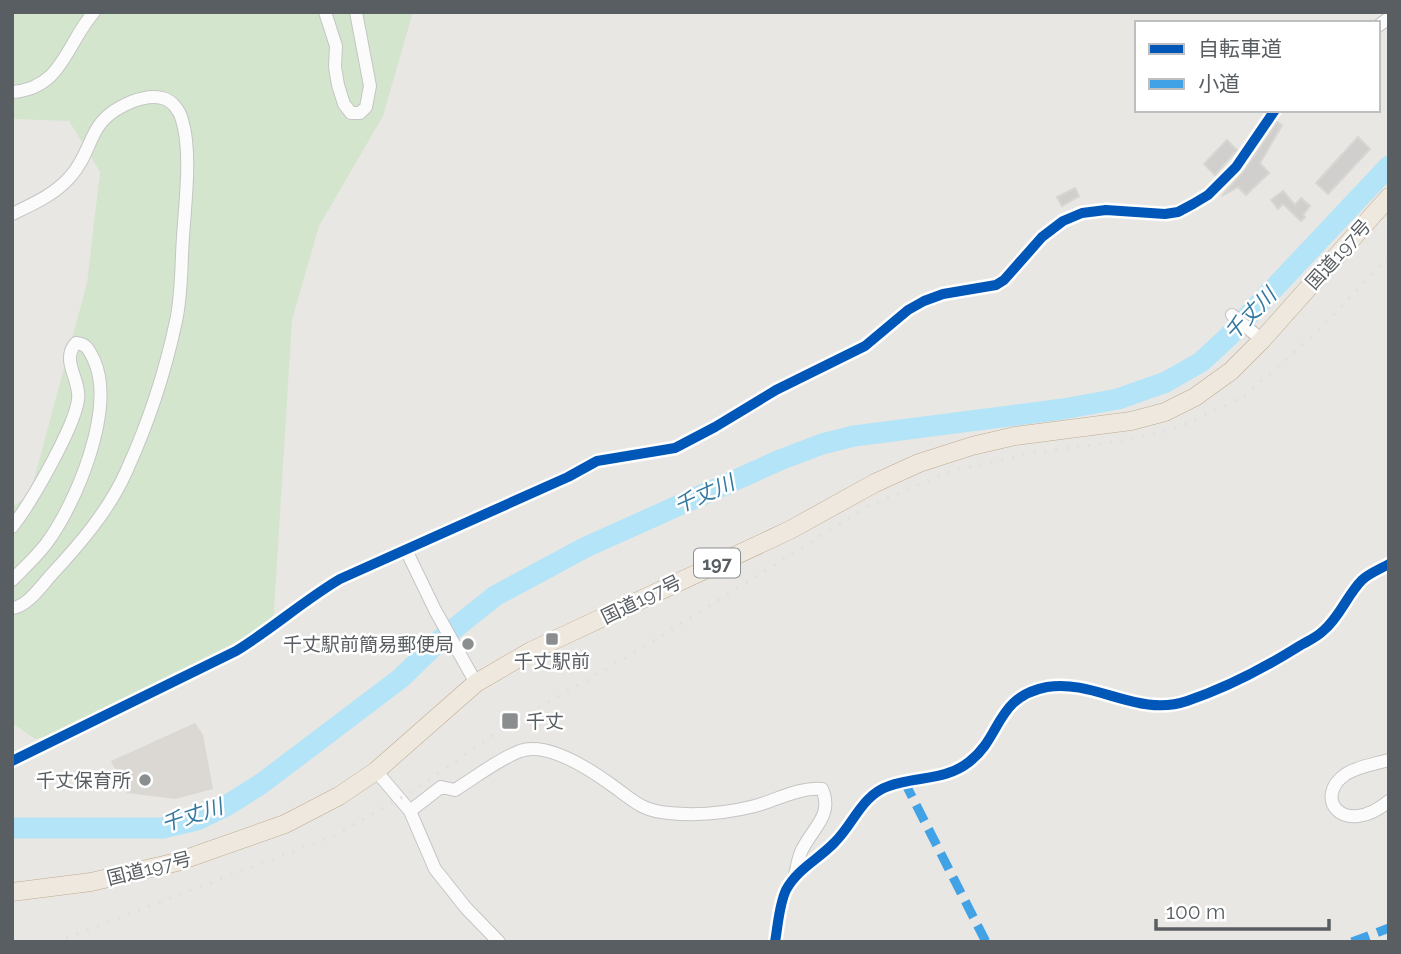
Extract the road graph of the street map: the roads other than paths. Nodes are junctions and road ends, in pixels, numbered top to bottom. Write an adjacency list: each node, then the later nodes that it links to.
1 (94, 12): 4 (street)
2 (325, 12): 3 (street)
3 (356, 12)
4 (12, 92)
5 (1274, 112): 11 (street)
6 (1389, 197): 9 (highway, 国道197号 / 197)
7 (12, 214): 14 (street)
8 (1232, 315): 9 (street)
9 (1257, 336): 15 (highway, 国道197号 / 197)
10 (12, 527): 13 (street)
11 (406, 550): 15 (street); 17 (street)
12 (1389, 564): 21 (street)
13 (12, 580)
14 (12, 608)
15 (476, 683): 18 (highway, 国道197号 / 197)
16 (1389, 760): 19 (street)
17 (12, 761)
18 (376, 771): 20 (street); 22 (highway, 国道197号 / 197)
19 (1389, 802)
20 (410, 811): 21 (street); 23 (street)
21 (794, 878): 24 (street)
22 (12, 892)
23 (499, 942)
24 (775, 942)

